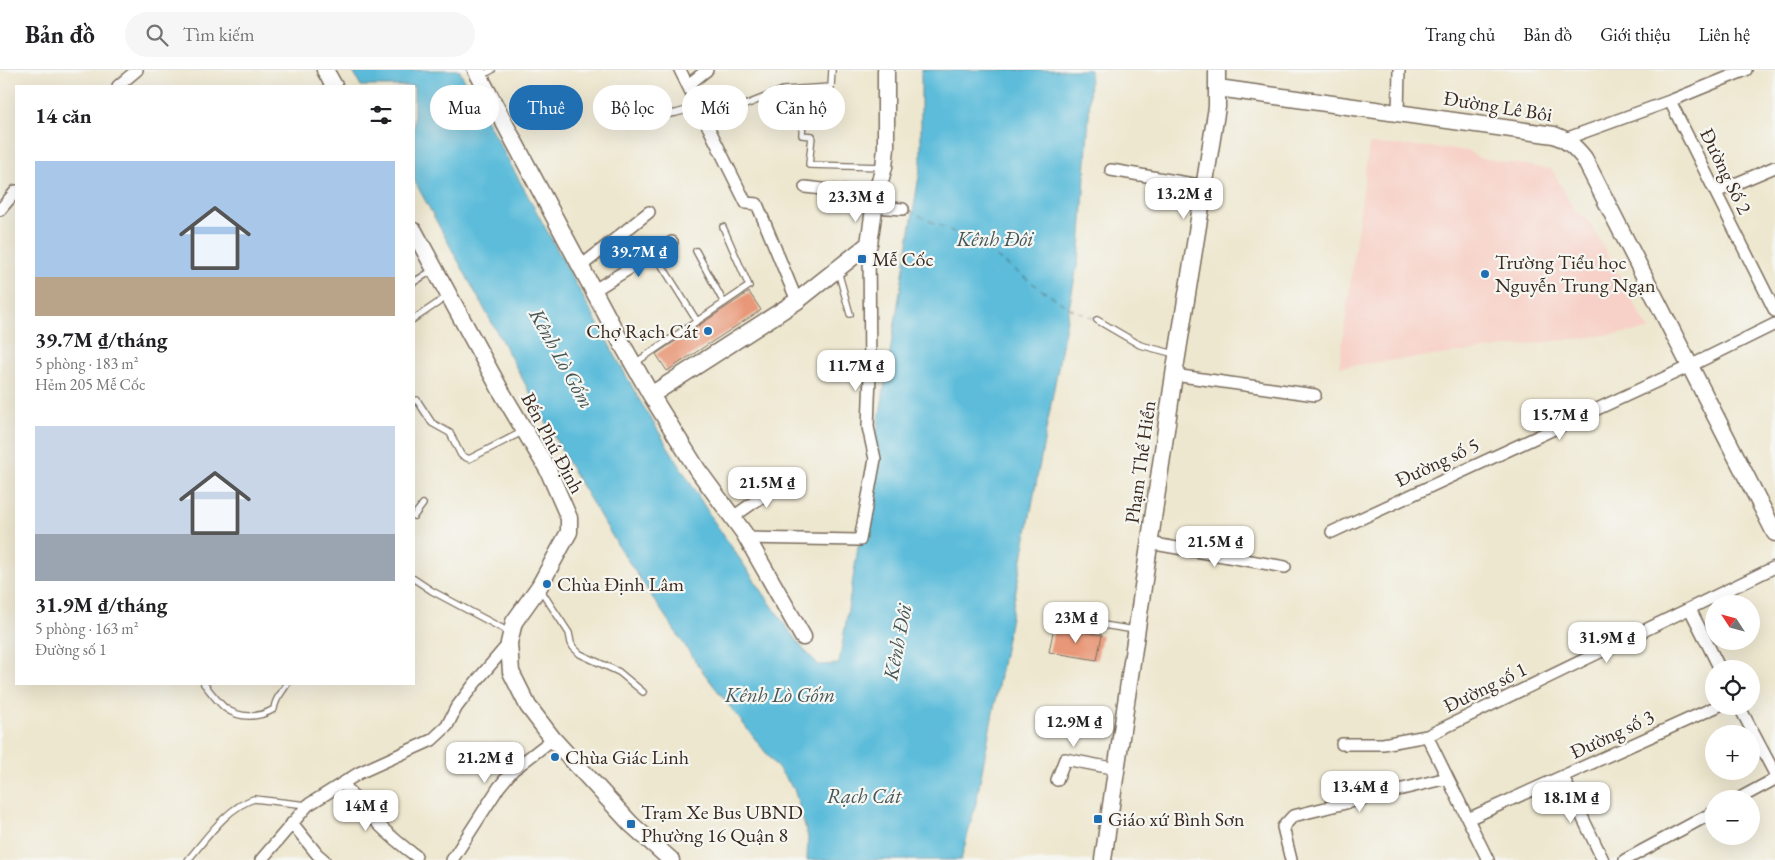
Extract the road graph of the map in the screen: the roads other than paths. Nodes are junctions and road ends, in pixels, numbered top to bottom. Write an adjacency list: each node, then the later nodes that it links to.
1 (137, 70): 11 (street)
2 (325, 70): 12 (street)
3 (680, 70): 13 (street)
4 (707, 70): 13 (street)
5 (832, 70): 14 (lane)
6 (886, 70): 21 (street)
7 (1217, 70): 15 (street, Phạm Thế Hiển)
8 (1399, 70): 17 (street)
9 (1746, 70): 16 (street)
10 (482, 72): 38 (street)
11 (126, 84)
12 (333, 85)
13 (688, 85)
14 (831, 85)
15 (1218, 88): 17 (street, Đường Lê Bôi); 24 (street, Phạm Thế Hiển)
16 (1670, 101): 20 (street); 27 (street, Đường Số 2)
17 (1398, 114): 20 (street, Đường Lê Bôi)
18 (710, 130): 44 (street)
19 (802, 130): 21 (lane)
20 (1565, 139): 54 (street, Đường Lê Bôi)
21 (884, 166): 28 (street)
22 (1775, 166): 27 (street)
23 (1111, 170): 24 (street)
24 (1205, 186): 52 (street, Phạm Thế Hiển)
25 (805, 187): 28 (street)
26 (15, 192): 30 (street)
27 (1716, 192): 46 (street, Đường Số 2)
28 (875, 201): 29 (street); 35 (street)
29 (903, 209)
30 (0, 210)
31 (648, 212): 38 (street)
32 (723, 227): 45 (lane)
33 (415, 234): 39 (street, Bến Phú Định)
34 (672, 242): 37 (street)
35 (869, 244): 40 (street); 66 (street)
36 (696, 251): 45 (lane)
37 (654, 253): 42 (street); 50 (lane)
38 (580, 267): 42 (street)
39 (435, 269): 41 (lane); 43 (street, Bến Phú Định)
40 (838, 269): 44 (street); 47 (lane)
41 (415, 281)
42 (593, 291): 53 (street)
43 (448, 296): 48 (lane); 59 (street, Bến Phú Định)
44 (798, 301): 56 (street)
45 (724, 303): 50 (lane)
46 (1775, 311)
47 (850, 314)
48 (415, 317)
49 (1097, 320): 52 (lane)
50 (697, 321): 53 (lane)
51 (1775, 324): 54 (street, Đường số 5)
52 (1177, 355): 55 (street, Phạm Thế Hiển)
53 (633, 364): 56 (street)
54 (1690, 366): 64 (street, Đường số 5); 65 (street, Đường Lê Bôi)
55 (1174, 375): 57 (street); 67 (street, Phạm Thế Hiển)
56 (651, 395): 63 (street)
57 (1315, 395)
58 (415, 401): 59 (lane)
59 (524, 430): 71 (street, Bến Phú Định)
60 (787, 479): 63 (street)
61 (424, 504): 62 (lane)
62 (415, 515)
63 (732, 517): 66 (street)
64 (1332, 532)
65 (1775, 533)
66 (747, 538): 75 (street)
67 (1149, 543): 68 (street); 74 (street, Phạm Thế Hiển)
68 (1285, 567)
69 (1775, 567): 72 (street, Đường số 1)
70 (415, 580): 76 (lane)
71 (539, 587): 76 (street, Bến Phú Định); 80 (lane)
72 (1690, 609): 77 (street); 83 (street, Đường số 1)
73 (1052, 617): 74 (lane)
74 (1137, 630): 86 (street, Phạm Thế Hiển)
75 (803, 637)
76 (510, 638): 84 (street, Bến Phú Định); 92 (street)
77 (1716, 660)
78 (205, 685): 79 (lane)
79 (286, 685)
80 (643, 692)
81 (1705, 712): 88 (street, Đường số 3)
82 (1744, 715): 87 (street)
83 (1427, 736): 85 (street, Đường số 1); 89 (street)
84 (552, 739): 102 (street); 103 (street, Bến Phú Định)
85 (1342, 744)
86 (1118, 769): 91 (street); 104 (street, Phạm Thế Hiển)
87 (1775, 774)
88 (1563, 777): 96 (street, Đường số 3); 107 (street)
89 (1447, 778): 96 (street); 105 (street)
90 (1775, 779): 93 (street)
91 (1056, 780)
92 (343, 783): 94 (street); 98 (street)
93 (1755, 790)
94 (308, 805): 97 (street); 99 (lane)
95 (1705, 817): 108 (street)
96 (1468, 819): 106 (street)
97 (292, 823): 100 (street); 101 (street)
98 (416, 856)
99 (188, 860)
100 (261, 860)
101 (324, 860)
102 (452, 860)
103 (671, 860)
104 (1103, 860)
105 (1291, 860)
106 (1488, 860)
107 (1603, 860)
108 (1625, 860)

